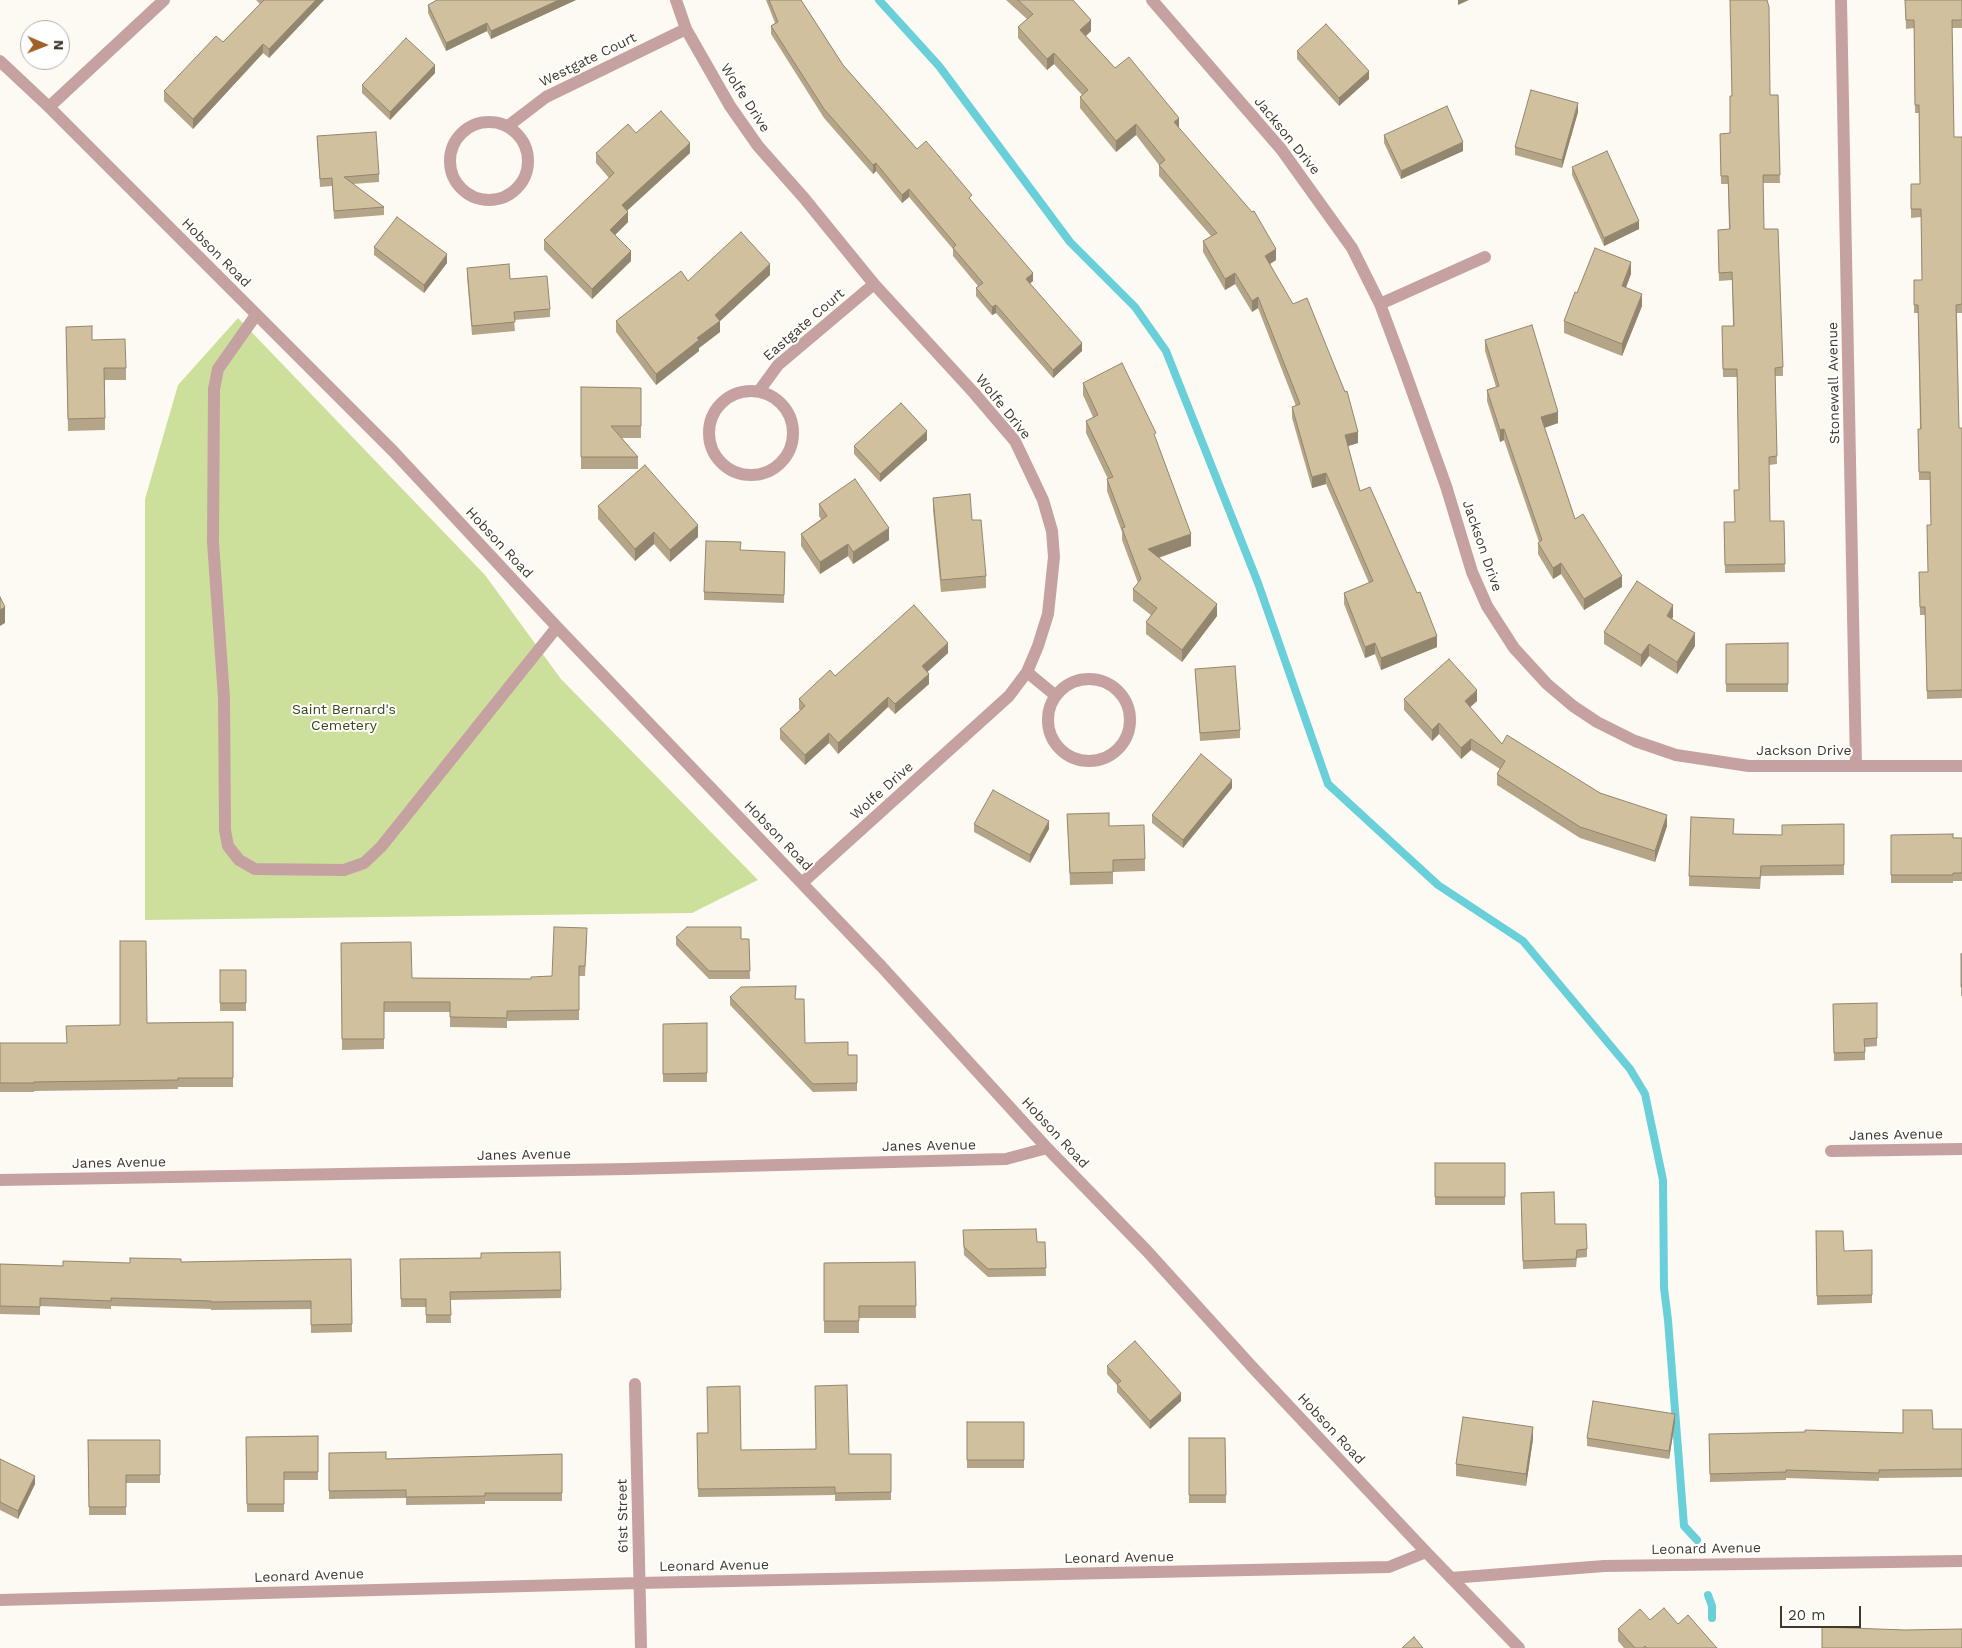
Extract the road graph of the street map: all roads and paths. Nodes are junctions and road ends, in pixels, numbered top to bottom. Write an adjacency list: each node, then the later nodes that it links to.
1 (164, 0): 7 (street)
2 (676, 0): 5 (street, Wolfe Drive)
3 (1152, 0): 11 (street, Jackson Drive)
4 (1841, 0): 17 (street, Stonewall Avenue)
5 (686, 29): 8 (street, Westgate Court); 10 (street, Wolfe Drive)
6 (0, 61): 7 (street, Hobson Road)
7 (48, 107): 12 (street, Hobson Road)
8 (508, 126): 8 (street)
9 (1485, 258): 11 (street)
10 (874, 284): 13 (street, Eastgate Court); 15 (street, Wolfe Drive)
11 (1380, 304): 17 (street, Jackson Drive)
12 (256, 315): 14 (street, Hobson Road); 14 (street)
13 (759, 391): 13 (street)
14 (557, 627): 19 (street, Hobson Road)
15 (1027, 672): 16 (street); 19 (street, Wolfe Drive)
16 (1056, 696): 16 (street)
17 (1856, 766): 18 (street, Jackson Drive)
18 (1962, 766)
19 (802, 883): 20 (street, Hobson Road)
20 (1048, 1148): 23 (street, Janes Avenue); 25 (street, Hobson Road)
21 (1962, 1149): 22 (street, Janes Avenue)
22 (1831, 1151)
23 (0, 1180)
24 (635, 1384): 28 (street, 61st Street)
25 (1426, 1552): 27 (street, Hobson Road); 28 (street, Leonard Avenue)
26 (1962, 1561): 27 (street, Leonard Avenue)
27 (1451, 1578): 31 (street, Hobson Road)
28 (639, 1583): 29 (street, Leonard Avenue); 30 (street, 61st Street)
29 (0, 1600)
30 (641, 1648)
31 (1519, 1648)

